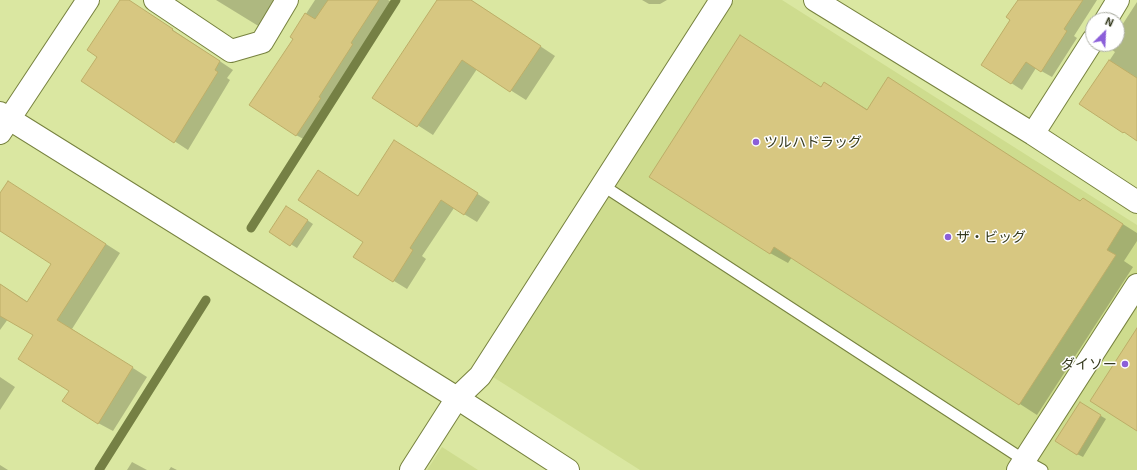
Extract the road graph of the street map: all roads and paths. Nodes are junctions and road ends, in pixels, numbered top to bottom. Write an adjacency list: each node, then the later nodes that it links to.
1 (88, 0): 9 (street)
2 (155, 0): 3 (street)
3 (287, 0)
4 (721, 0): 11 (street)
5 (816, 0): 10 (street)
6 (1118, 0): 7 (street)
7 (1111, 12)
8 (1085, 52): 10 (street)
9 (3, 121): 14 (street)
10 (1033, 134): 12 (street)
11 (602, 185): 14 (street); 15 (lane)
12 (1137, 202)
13 (1137, 284): 15 (street)
14 (457, 398): 16 (street); 17 (street)
15 (1028, 467)
16 (411, 470)
17 (568, 470)

